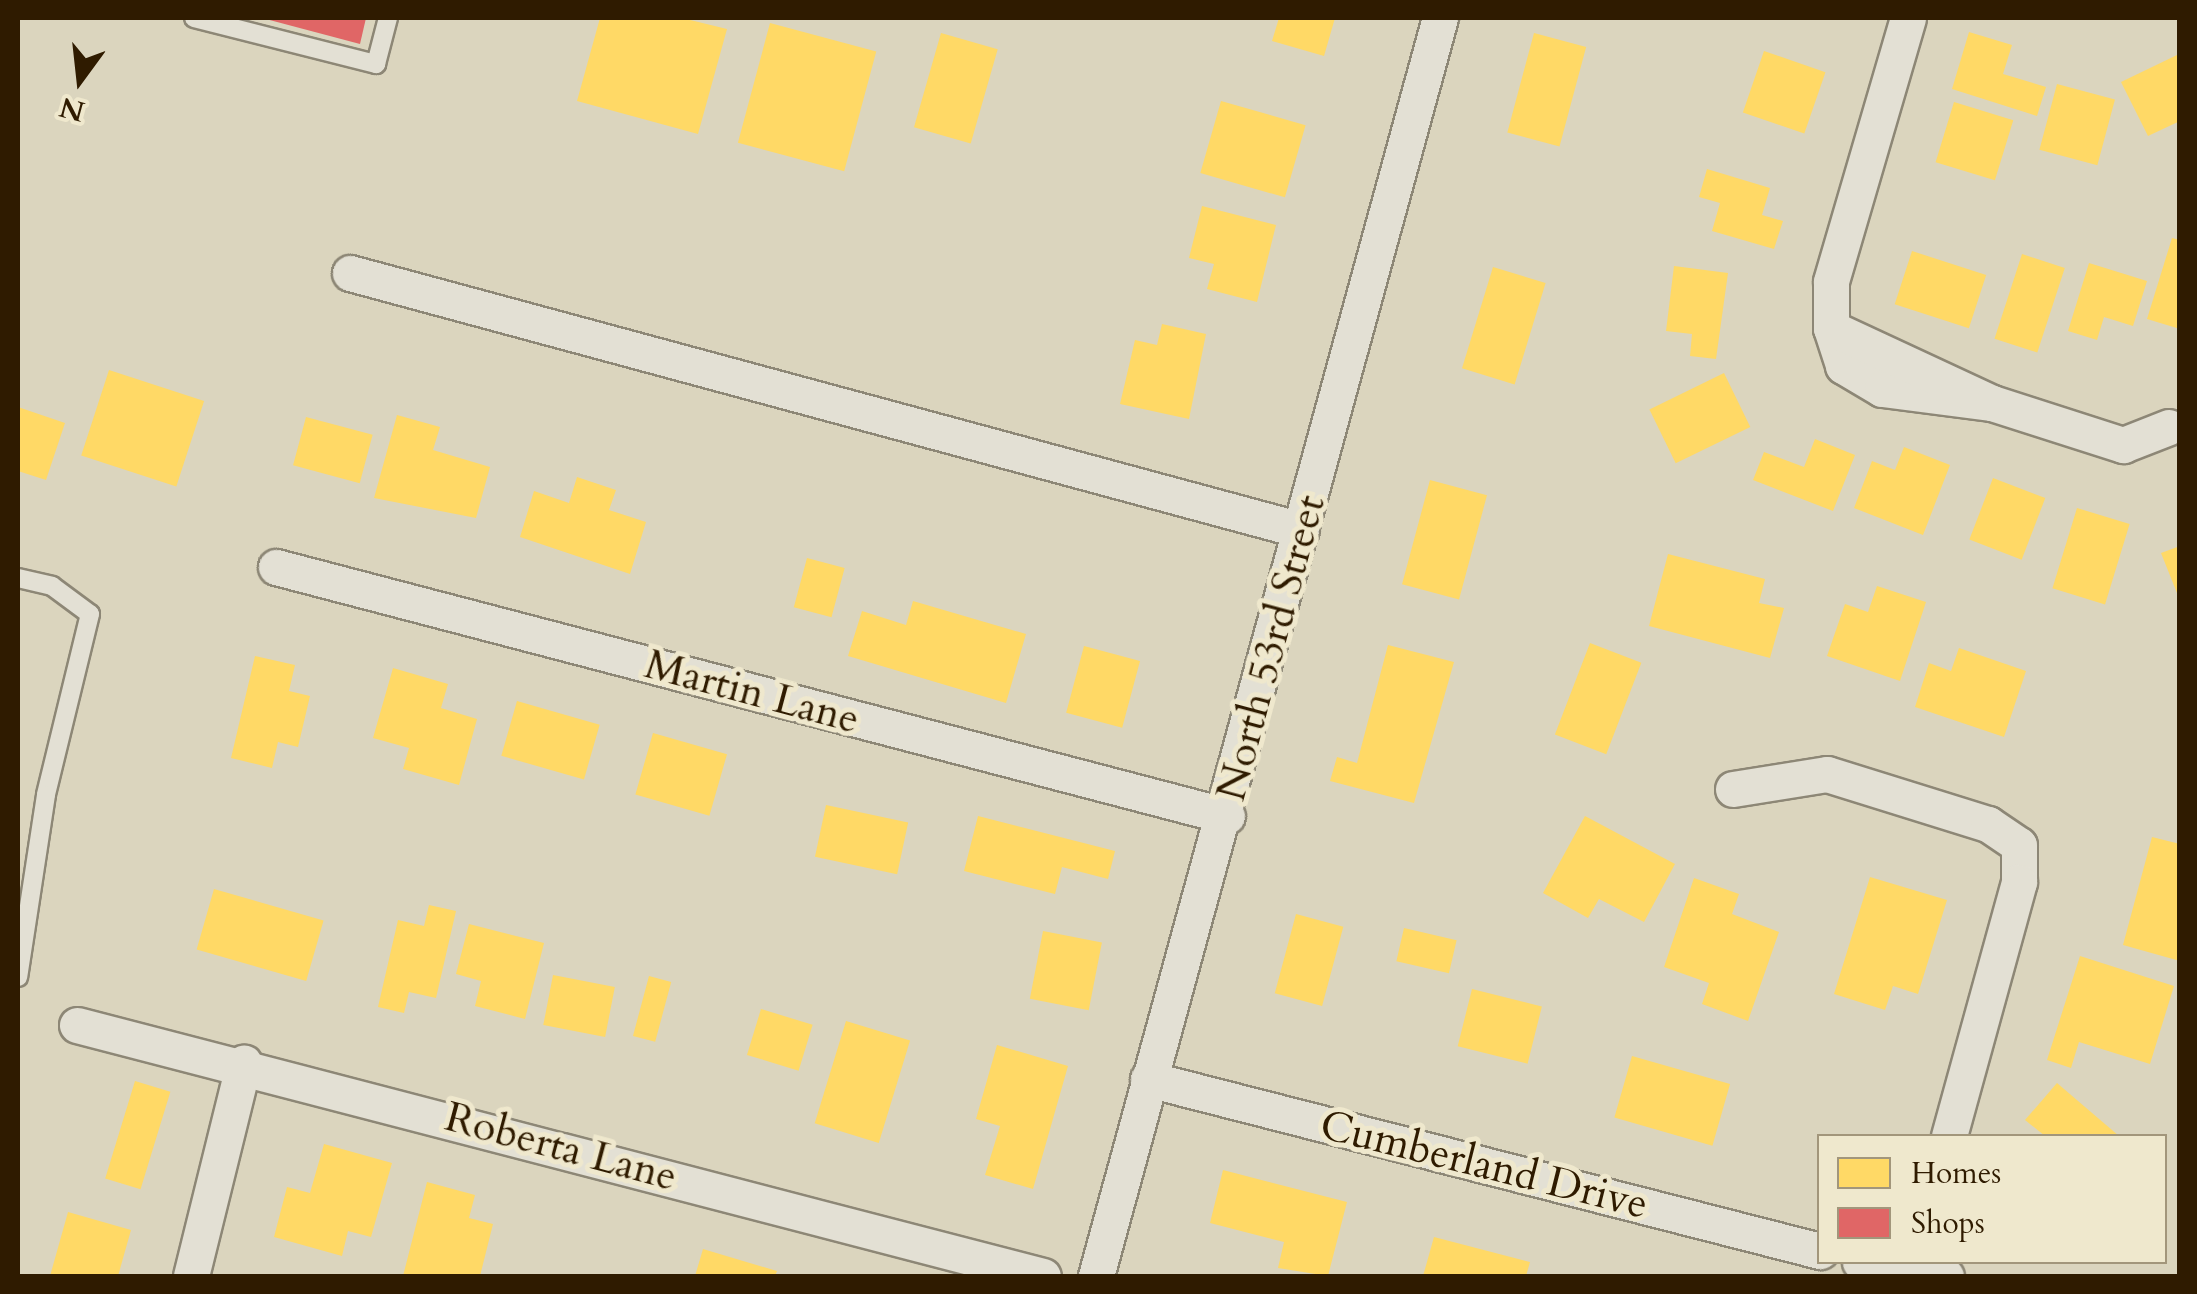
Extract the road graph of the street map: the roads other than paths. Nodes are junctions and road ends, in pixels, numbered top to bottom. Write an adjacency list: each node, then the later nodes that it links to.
1 (194, 18): 2 (lane)
2 (388, 18)
3 (1440, 18): 7 (street, North 53rd Street)
4 (1908, 18): 6 (street)
5 (350, 273): 7 (street)
6 (2169, 427)
7 (1301, 530): 11 (street, North 53rd Street)
8 (276, 567): 11 (street, Martin Lane)
9 (18, 578): 12 (lane)
10 (1733, 789): 16 (street)
11 (1228, 816): 15 (street, North 53rd Street)
12 (18, 977)
13 (77, 1025): 14 (street, Roberta Lane)
14 (244, 1062): 20 (street); 21 (street, Roberta Lane)
15 (1148, 1078): 17 (street, Cumberland Drive); 22 (street, North 53rd Street)
16 (1950, 1134)
17 (1817, 1250)
18 (1874, 1264): 19 (street)
19 (1924, 1271)
20 (191, 1276)
21 (1044, 1276)
22 (1096, 1276)

